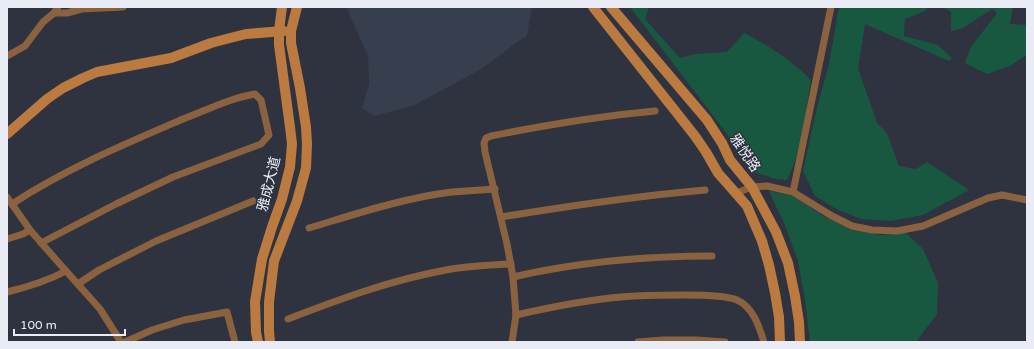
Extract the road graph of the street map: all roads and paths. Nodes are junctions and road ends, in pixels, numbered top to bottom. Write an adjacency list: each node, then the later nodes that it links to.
1 (124, 7): 7 (street)
2 (282, 7): 8 (street, 雅成大道)
3 (297, 7): 9 (street)
4 (593, 7): 17 (street)
5 (612, 7): 13 (street, 雅悦路)
6 (831, 7): 16 (street)
7 (56, 10): 10 (street)
8 (279, 31): 9 (street); 12 (street); 38 (street, 雅成大道)
9 (291, 31): 39 (street)
10 (7, 56)
11 (655, 111): 14 (street)
12 (7, 134)
13 (752, 187): 16 (street); 17 (street); 45 (street, 雅悦路)
14 (495, 189): 22 (street); 23 (street)
15 (705, 190): 22 (street)
16 (793, 192): 19 (street)
17 (736, 193): 44 (street)
18 (7, 197): 21 (street)
19 (1027, 200)
20 (253, 201): 31 (street)
21 (12, 204): 24 (street); 26 (street)
22 (501, 216): 28 (street)
23 (309, 228)
24 (30, 230): 25 (street); 26 (street)
25 (7, 239)
26 (41, 242): 29 (street)
27 (712, 256): 30 (street)
28 (511, 264): 30 (street); 34 (street)
29 (66, 271): 31 (street); 32 (street)
30 (513, 277): 33 (street)
31 (78, 284): 35 (street)
32 (7, 292)
33 (516, 315): 40 (street); 43 (street)
34 (288, 319)
35 (121, 342)
36 (125, 342): 37 (street)
37 (235, 342)
38 (258, 342)
39 (270, 342)
40 (512, 342)
41 (638, 342): 42 (street)
42 (725, 342)
43 (764, 342)
44 (780, 342)
45 (800, 342)

